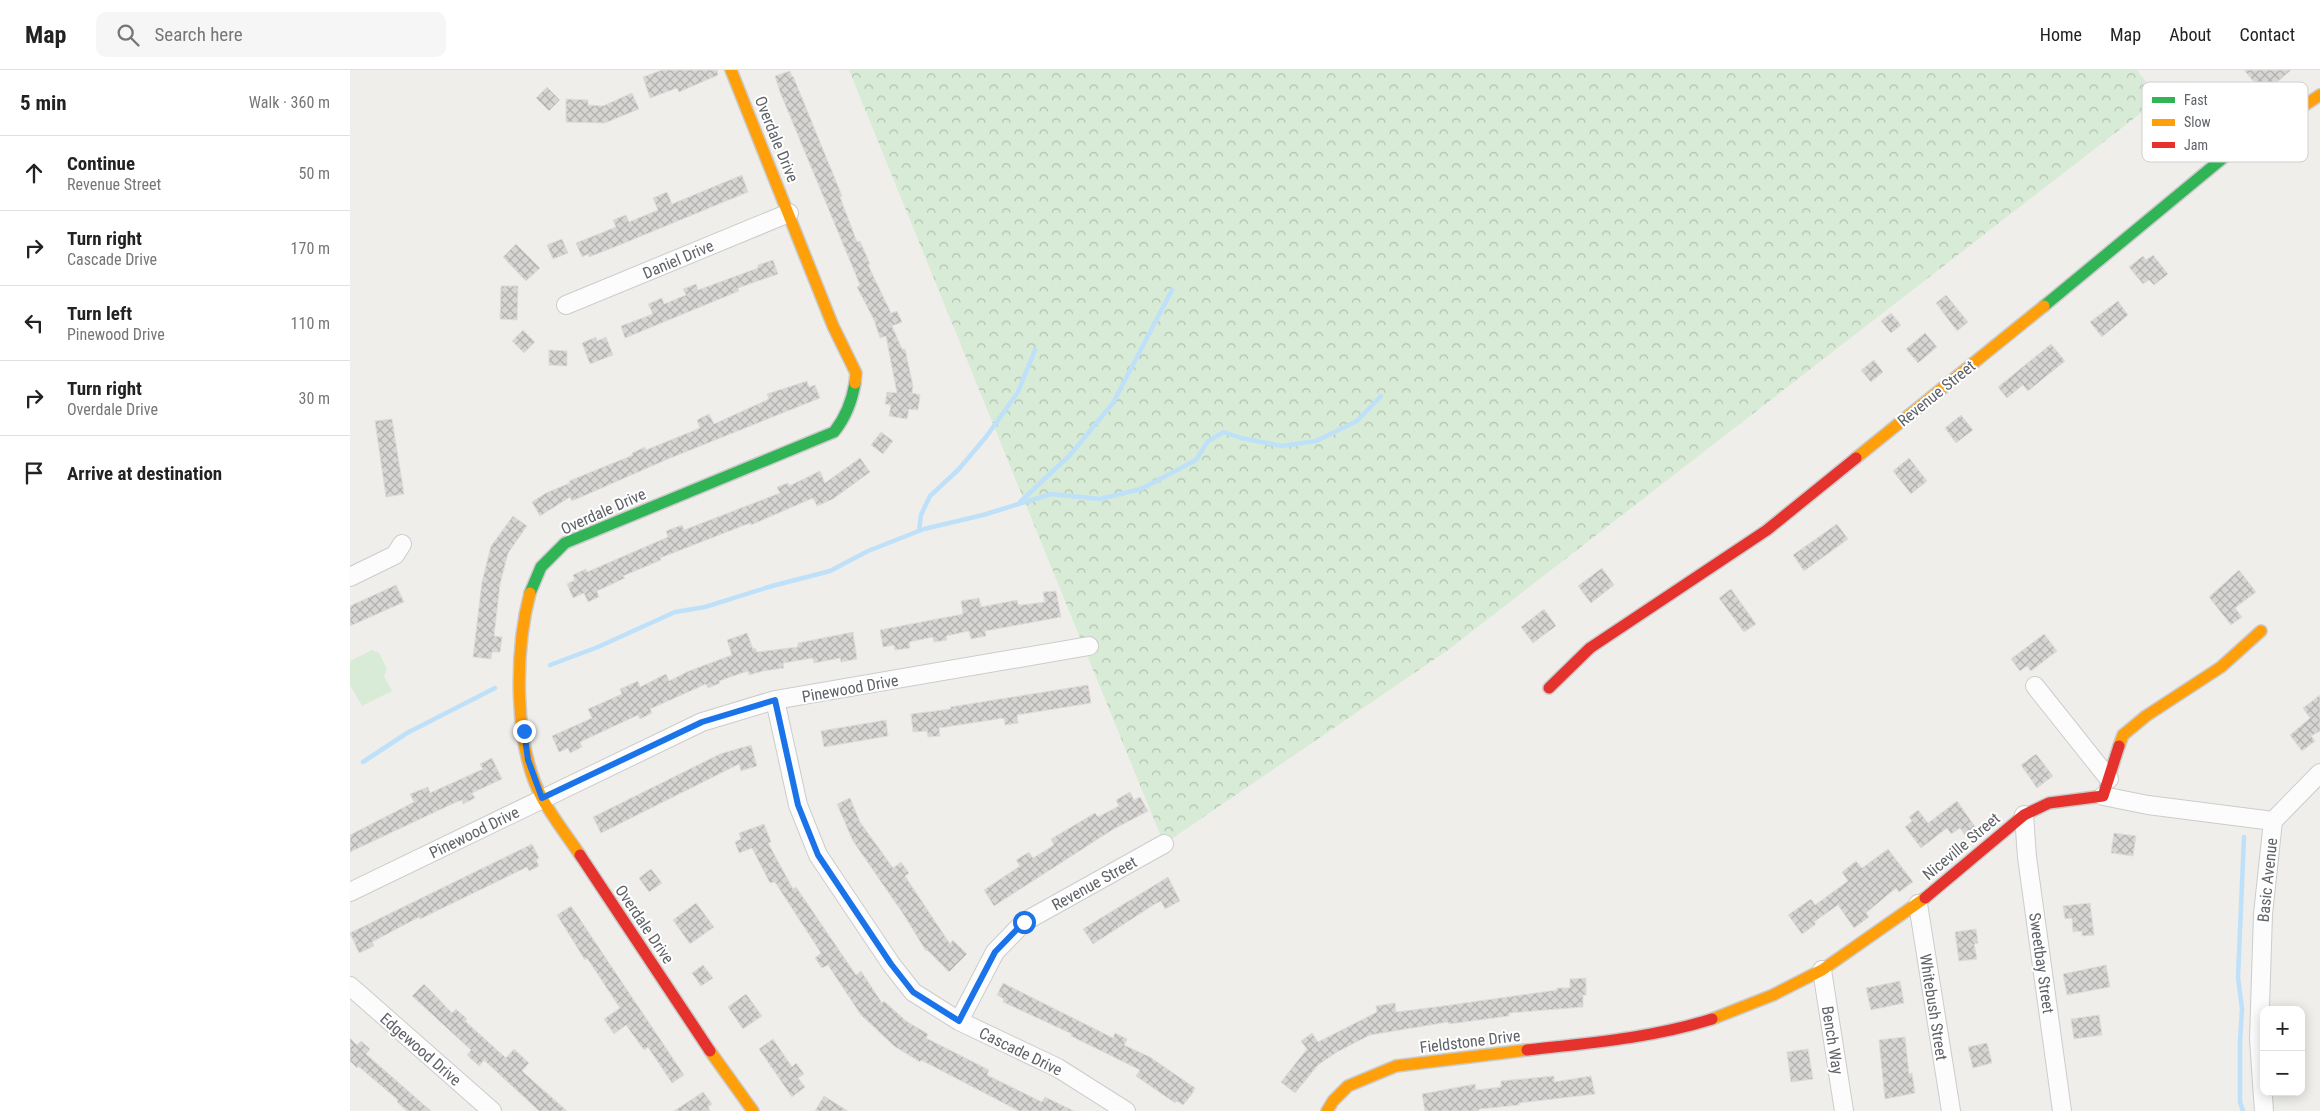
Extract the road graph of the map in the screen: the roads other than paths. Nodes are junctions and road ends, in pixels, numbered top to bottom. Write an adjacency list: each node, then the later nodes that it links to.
1 (731, 70): 5 (street, Overdale Drive)
2 (2320, 94): 3 (street, Revenue Street)
3 (2308, 103)
4 (2220, 162): 12 (street, Revenue Street)
5 (789, 213): 6 (street, Daniel Drive); 17 (street, Overdale Drive)
6 (566, 305)
7 (402, 544): 8 (street)
8 (350, 577)
9 (2261, 631): 15 (street)
10 (1089, 646): 13 (street, Pinewood Drive)
11 (2035, 686): 15 (street)
12 (1549, 688)
13 (775, 700): 17 (street, Pinewood Drive); 25 (street, Cascade Drive)
14 (2320, 773): 19 (street)
15 (2109, 779): 16 (street)
16 (2103, 796): 18 (street, Niceville Street); 19 (street, Basic Avenue)
17 (542, 798): 21 (street, Pinewood Drive); 28 (street, Overdale Drive)
18 (2024, 815): 22 (street, Niceville Street); 33 (street, Sweetbay Street)
19 (2273, 821): 34 (street, Basic Avenue)
20 (1164, 844): 25 (street, Revenue Street)
21 (350, 892)
22 (1918, 904): 23 (street, Niceville Street); 32 (street, Whitebush Street)
23 (1822, 970): 26 (street, Niceville Street); 31 (street, Bench Way)
24 (350, 986): 27 (street, Edgewood Drive)
25 (959, 1021): 29 (street, Cascade Drive)
26 (1633, 1037): 30 (street, Fieldstone Drive)
27 (492, 1111)
28 (753, 1111)
29 (1126, 1111)
30 (1326, 1111)
31 (1844, 1111)
32 (1951, 1111)
33 (2062, 1111)
34 (2264, 1111)

